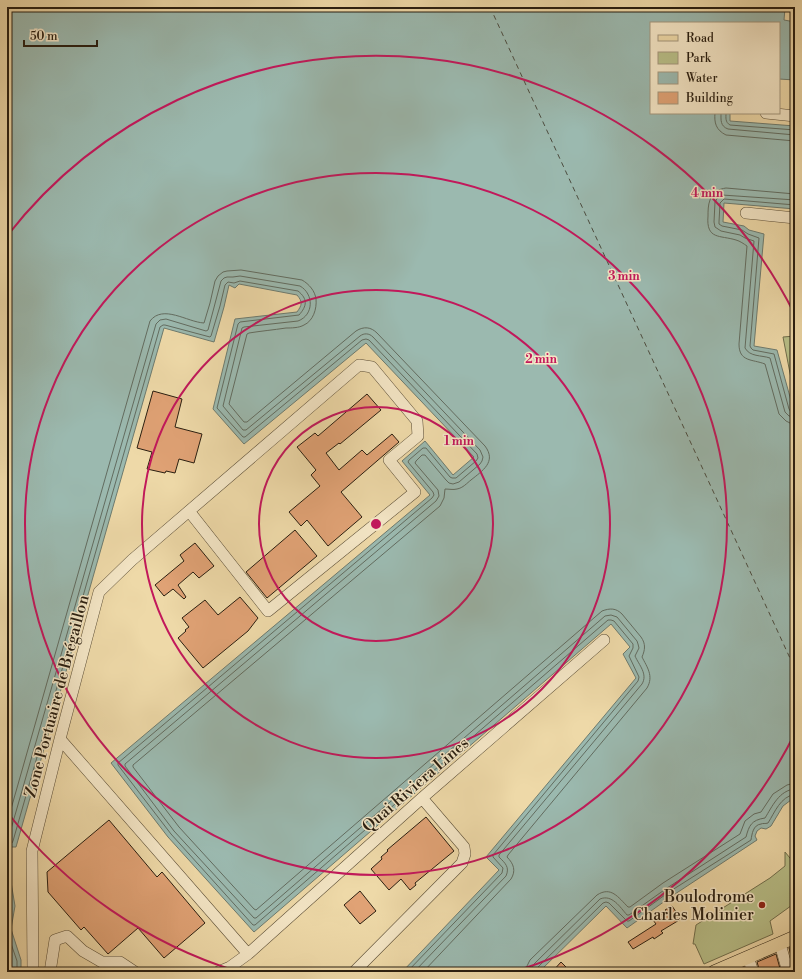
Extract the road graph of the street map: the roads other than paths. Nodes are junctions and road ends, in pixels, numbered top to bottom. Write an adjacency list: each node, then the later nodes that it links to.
1 (776, 114): 2 (street)
2 (795, 116)
3 (746, 213): 4 (street)
4 (795, 218)
5 (189, 511): 5 (street, Zone Portuaire de Brégaillon); 7 (street, Zone Portuaire de Brégaillon)
6 (604, 640): 8 (street, Quai Riviera Lines)
7 (60, 739): 11 (street); 13 (street, Zone Portuaire de Brégaillon)
8 (422, 798): 11 (street, Quai Riviera Lines); 17 (street)
9 (795, 937): 10 (main road)
10 (780, 944): 12 (main road); 20 (street)
11 (248, 954): 16 (street, Quai Riviera Lines)
12 (748, 957): 18 (main road); 19 (street)
13 (33, 972)
14 (50, 972): 15 (street)
15 (135, 972)
16 (218, 972)
17 (354, 972)
18 (714, 972)
19 (753, 972)
20 (788, 972)

